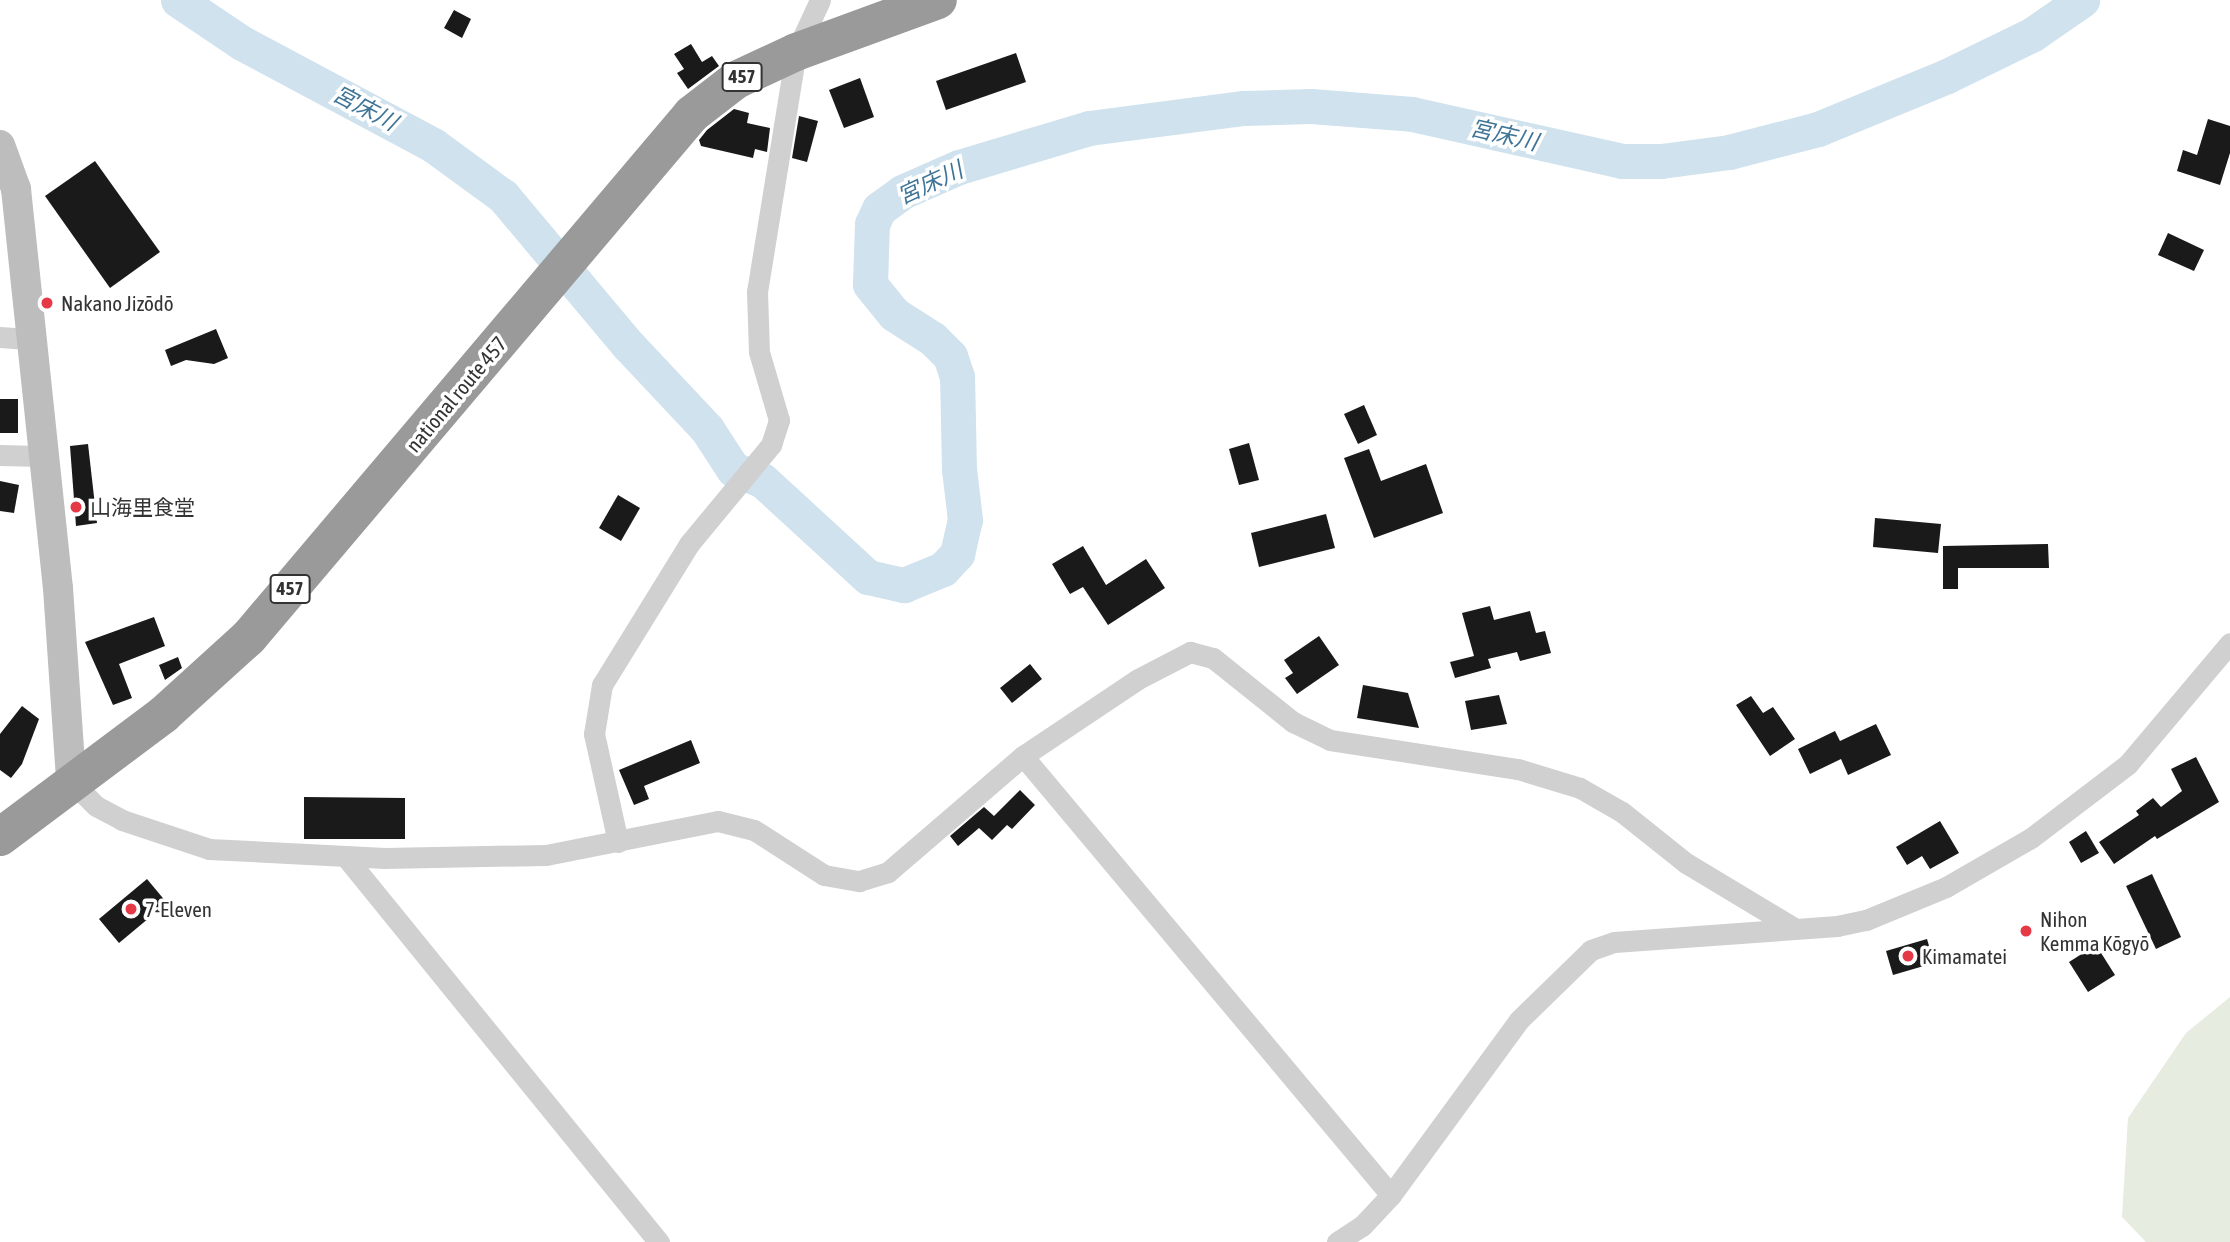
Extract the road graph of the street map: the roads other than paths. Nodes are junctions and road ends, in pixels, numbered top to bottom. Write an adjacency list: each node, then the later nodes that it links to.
1 (820, 0): 3 (street)
2 (938, 0): 3 (highway, national route 457 / 457)
3 (796, 51): 11 (highway, national route 457 / 457); 13 (street)
4 (0, 145): 6 (street)
5 (0, 337): 6 (street)
6 (31, 339): 8 (street)
7 (0, 455): 8 (street)
8 (41, 456): 11 (street)
9 (2230, 643): 15 (street)
10 (1023, 756): 13 (street); 15 (street); 16 (street)
11 (71, 780): 12 (highway, national route 457 / 457); 14 (street)
12 (0, 837)
13 (618, 842): 14 (street)
14 (345, 856): 17 (street)
15 (1796, 929): 16 (street)
16 (1391, 1195): 18 (street)
17 (659, 1242)
18 (1337, 1242)

